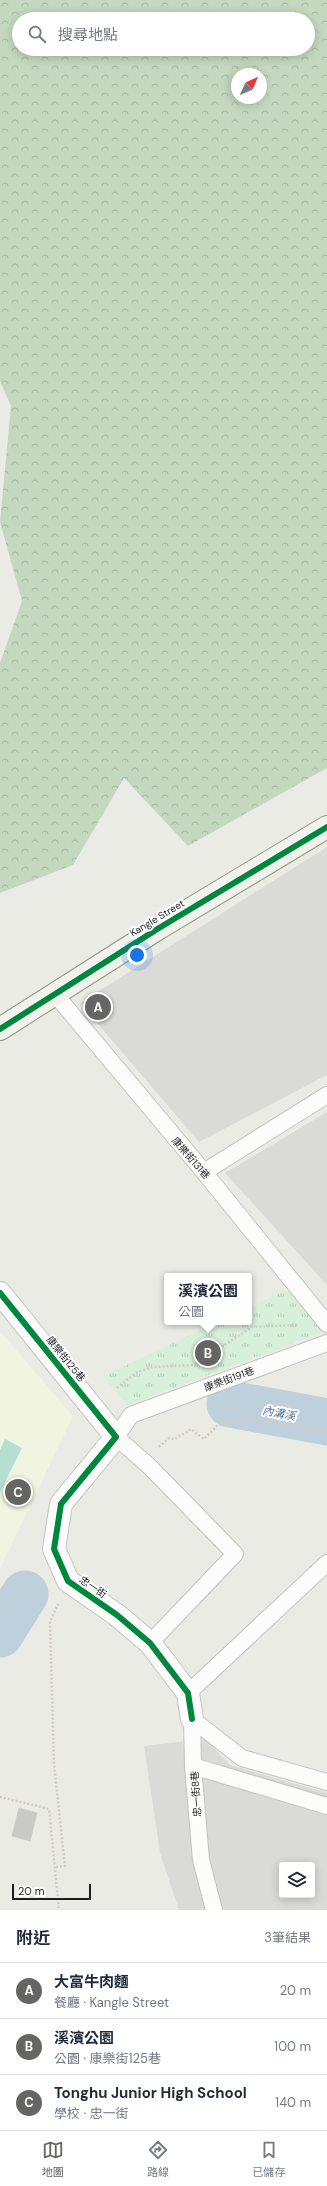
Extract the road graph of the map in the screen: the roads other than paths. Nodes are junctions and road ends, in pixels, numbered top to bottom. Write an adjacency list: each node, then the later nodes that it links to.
1 (327, 827): 2 (street, Kangle Street)
2 (54, 993): 3 (street, Kangle Street); 5 (lane, 康樂街131巷)
3 (0, 1029)
4 (327, 1095): 5 (lane)
5 (204, 1172): 7 (lane, 康樂街131巷)
6 (0, 1294): 9 (street, 康樂街125巷)
7 (327, 1324)
8 (327, 1343): 9 (lane, 康樂街191巷)
9 (116, 1437): 11 (street, 忠一街); 11 (lane)
10 (327, 1564): 12 (lane)
11 (150, 1644): 12 (street, 忠一街)
12 (188, 1693): 13 (street, 忠一街)
13 (192, 1719): 14 (lane); 15 (lane)
14 (193, 1766): 16 (lane, 忠一街8巷); 17 (lane, 忠一街8巷)
15 (327, 1782)
16 (327, 1806)
17 (214, 1910)

